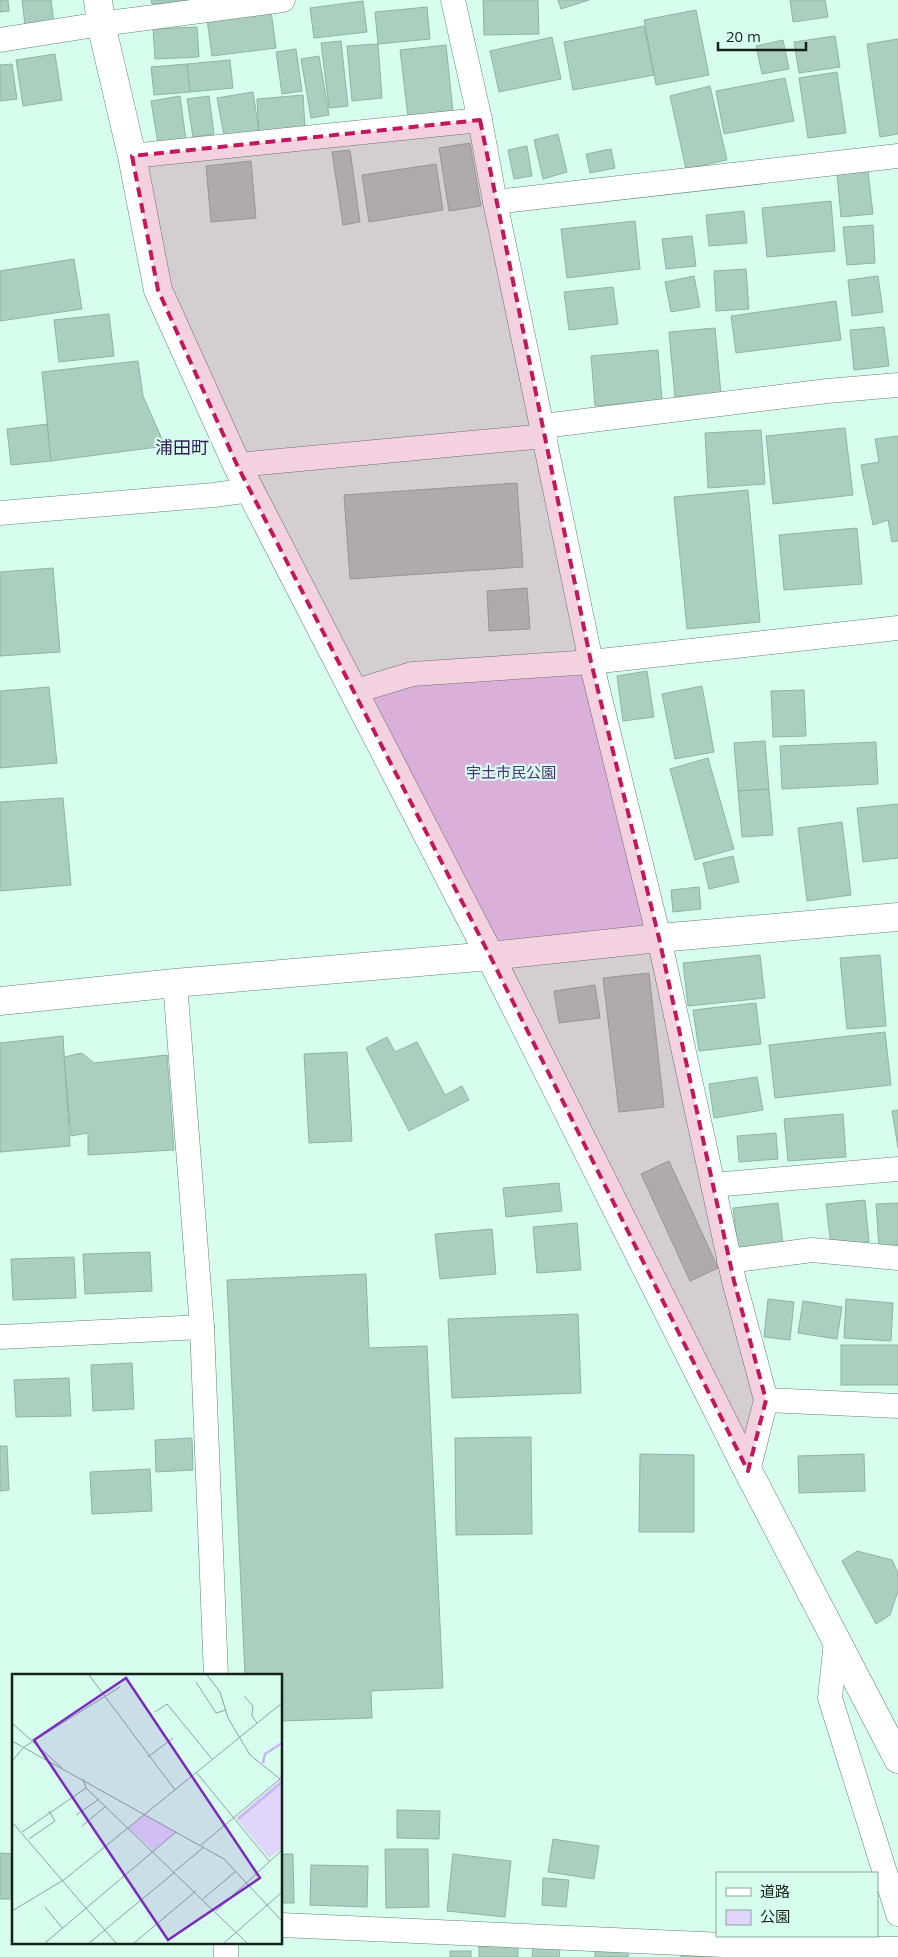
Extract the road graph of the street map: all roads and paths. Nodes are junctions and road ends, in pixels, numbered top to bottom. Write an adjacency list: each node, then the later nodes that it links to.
1 (283, 0): 3 (street)
2 (453, 0): 5 (street)
3 (100, 12): 4 (street); 6 (street)
4 (0, 40)
5 (480, 120): 6 (street); 8 (street)
6 (132, 156): 11 (street)
7 (898, 156): 8 (street)
8 (495, 202): 10 (street)
9 (898, 385): 10 (street)
10 (544, 431): 11 (street); 15 (street)
11 (237, 464): 12 (street)
12 (250, 490): 13 (street); 16 (street)
13 (0, 512)
14 (898, 628): 15 (street)
15 (591, 662): 16 (street); 18 (street)
16 (353, 692): 19 (street)
17 (898, 917): 18 (street)
18 (659, 938): 19 (street); 23 (street)
19 (490, 956): 20 (street); 30 (street)
20 (175, 983): 21 (street); 26 (street)
21 (0, 1001)
22 (898, 1169): 23 (street)
23 (713, 1185): 25 (street)
24 (898, 1258): 25 (street)
25 (729, 1261): 28 (street)
26 (202, 1327): 27 (street); 32 (street)
27 (0, 1337)
28 (766, 1400): 29 (street); 30 (street)
29 (898, 1406)
30 (748, 1471): 31 (street)
31 (836, 1641): 33 (street); 34 (street)
32 (216, 1674)
33 (898, 1759)
34 (898, 1914)
35 (282, 1925): 37 (street)
36 (226, 1944): 38 (street)
37 (898, 1950)
38 (226, 1957)

